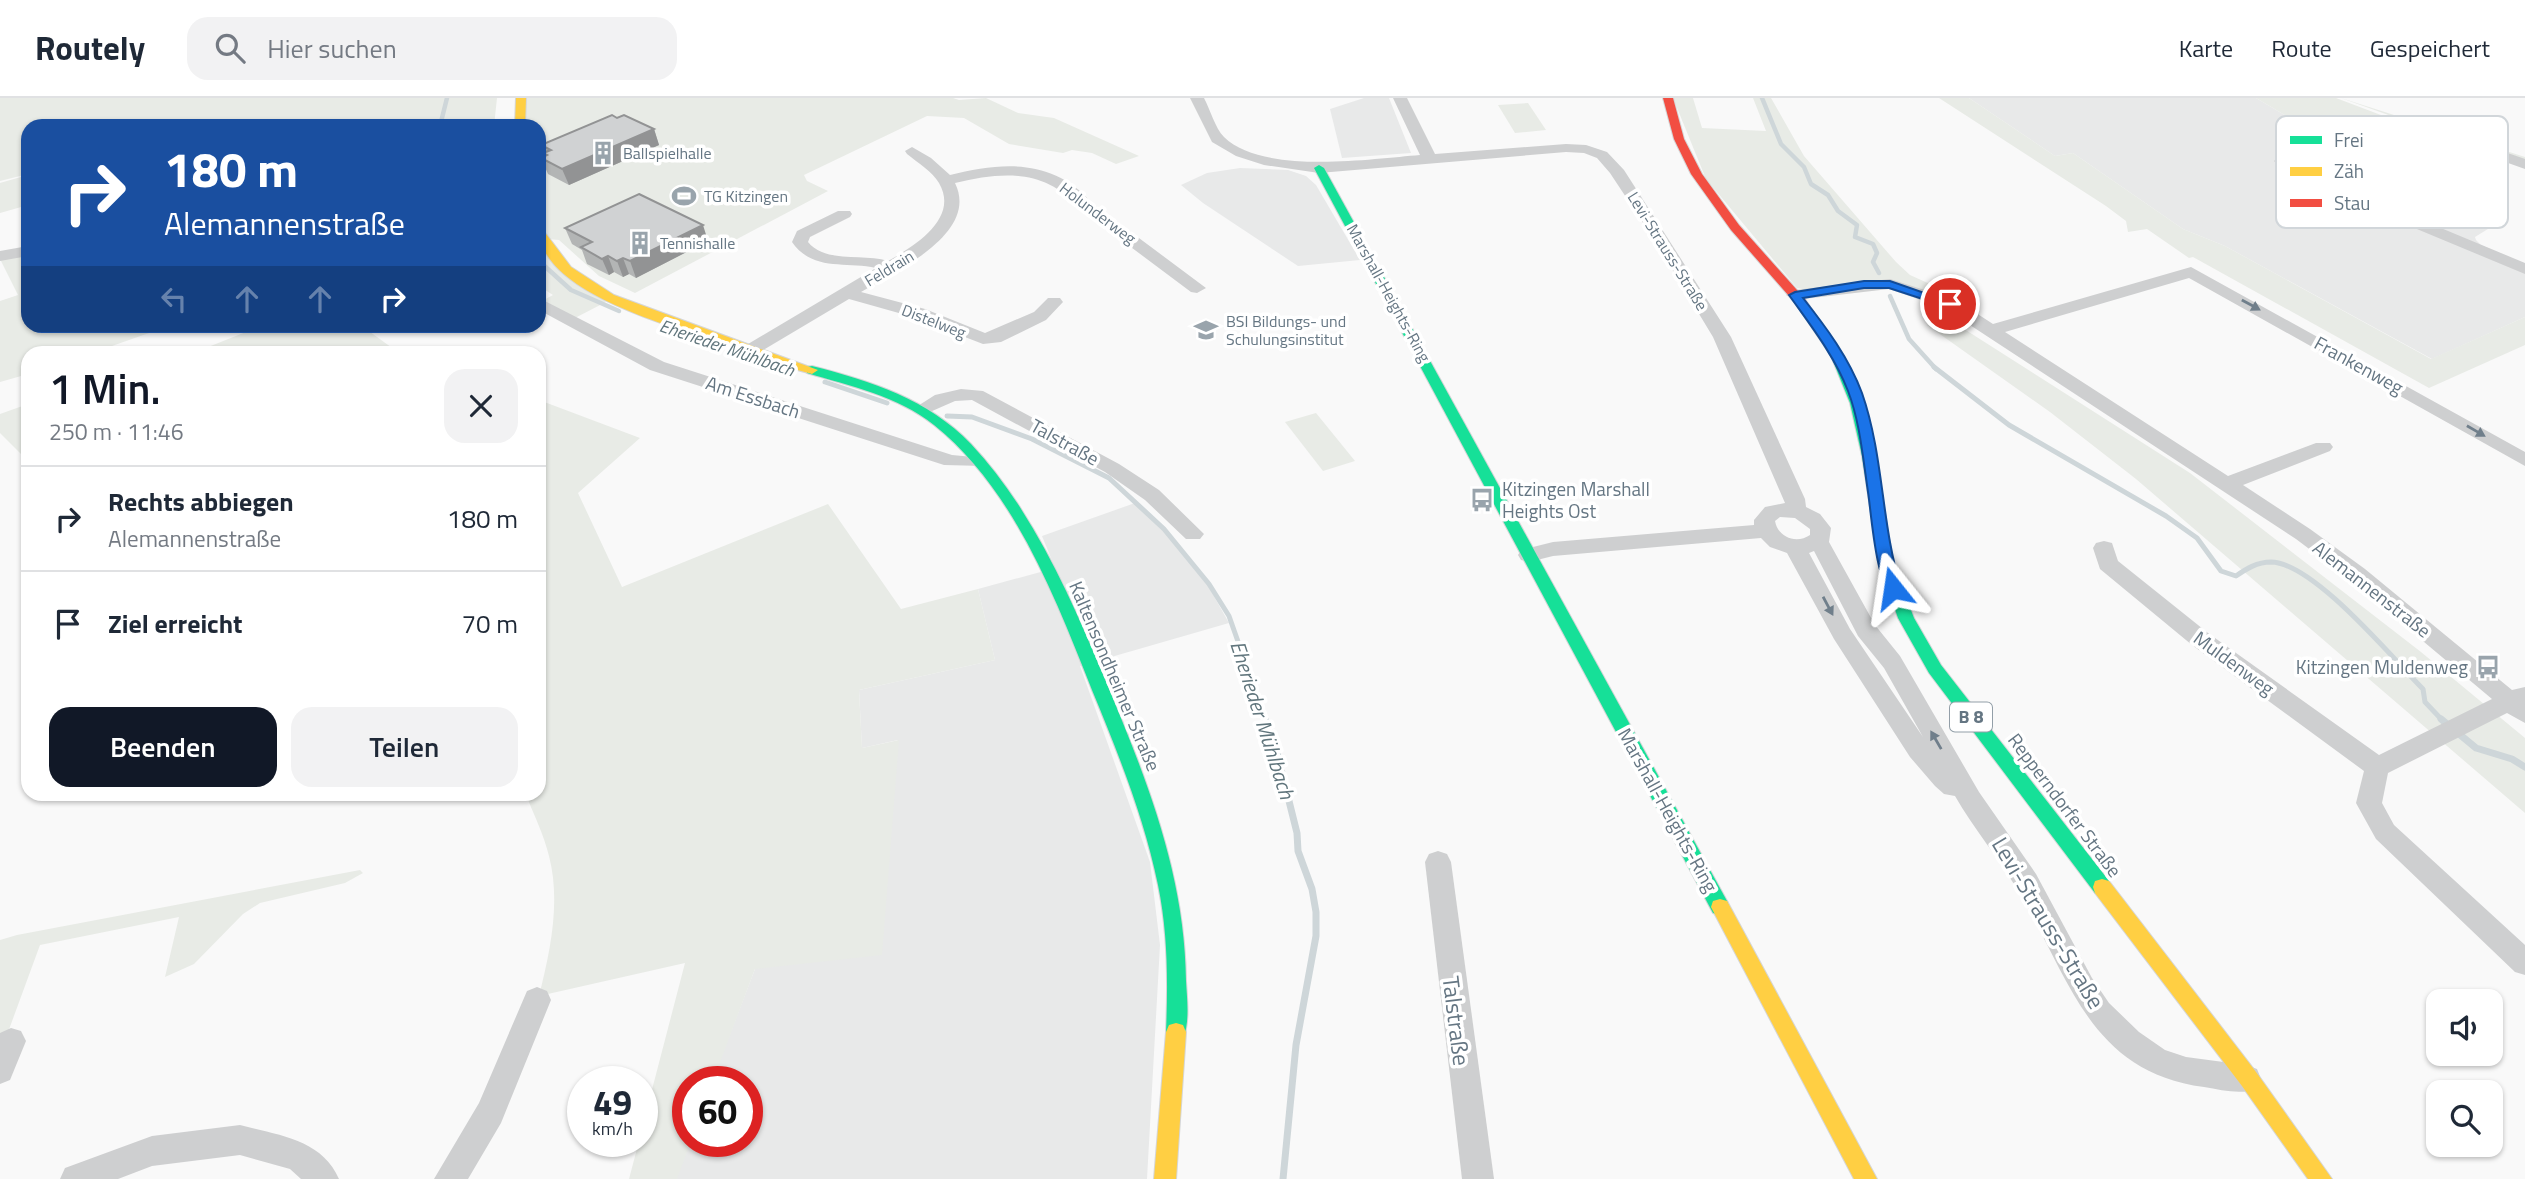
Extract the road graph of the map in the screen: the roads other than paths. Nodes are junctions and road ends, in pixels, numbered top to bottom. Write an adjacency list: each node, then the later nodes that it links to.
1 (521, 98): 5 (main road)
2 (1197, 98): 10 (street)
3 (1400, 98): 7 (street)
4 (1668, 98): 21 (main road, Repperndorfer Straße / B 8)
5 (520, 119)
6 (912, 150): 11 (street)
7 (1429, 158): 10 (street, Levi-Strauss-Straße); 31 (street, Levi-Strauss-Straße)
8 (2508, 158): 9 (street)
9 (2525, 164)
10 (1319, 168): 37 (main road, Marshall-Heights-Ring)
11 (946, 181): 17 (street, Feldrain); 19 (street, Holunderweg)
12 (844, 214): 17 (street)
13 (2428, 228): 18 (street)
14 (546, 244): 25 (main road, Kaltensondheimer Straße)
15 (21, 252): 16 (street)
16 (0, 256)
17 (890, 268): 20 (street, Feldrain)
18 (2525, 269)
19 (1197, 288)
20 (846, 293): 22 (street, Distelweg); 25 (street, Feldrain)
21 (1795, 295): 24 (street, Alemannenstraße); 46 (main road, Repperndorfer Straße / B 8)
22 (1054, 302)
23 (546, 307): 29 (street, Am Essbach)
24 (1993, 330): 28 (street, Frankenweg, one-way to 28); 30 (street, Alemannenstraße)
25 (749, 351): 26 (main road, Kaltensondheimer Straße)
26 (923, 409): 29 (main road, Kaltensondheimer Straße); 33 (street, Talstraße)
27 (2323, 447): 30 (street)
28 (2525, 460)
29 (977, 462): 50 (main road, Kaltensondheimer Straße)
30 (2227, 484): 38 (street, Alemannenstraße)
31 (1796, 511): 32 (street); 34 (street, Levi-Strauss-Straße)
32 (1766, 531): 35 (street, Levi-Strauss-Straße); 37 (street)
33 (1193, 534)
34 (1818, 542): 35 (street); 40 (street, Levi-Strauss-Straße, one-way to 34)
35 (1794, 547): 40 (street, Levi-Strauss-Straße, one-way to 40)
36 (2104, 548): 39 (street, Muldenweg)
37 (1530, 555): 52 (main road, Marshall-Heights-Ring)
38 (2520, 703): 39 (street)
39 (2377, 766): 42 (street)
40 (1970, 799): 46 (street, Levi-Strauss-Straße)
41 (1438, 862): 51 (street, Talstraße)
42 (2525, 963)
43 (537, 1000): 49 (street)
44 (10, 1041): 45 (street)
45 (0, 1070)
46 (2249, 1079): 53 (main road, Repperndorfer Straße / B 8)
47 (76, 1179): 48 (street)
48 (323, 1179)
49 (450, 1179)
50 (1165, 1179)
51 (1478, 1179)
52 (1866, 1179)
53 (2322, 1179)

